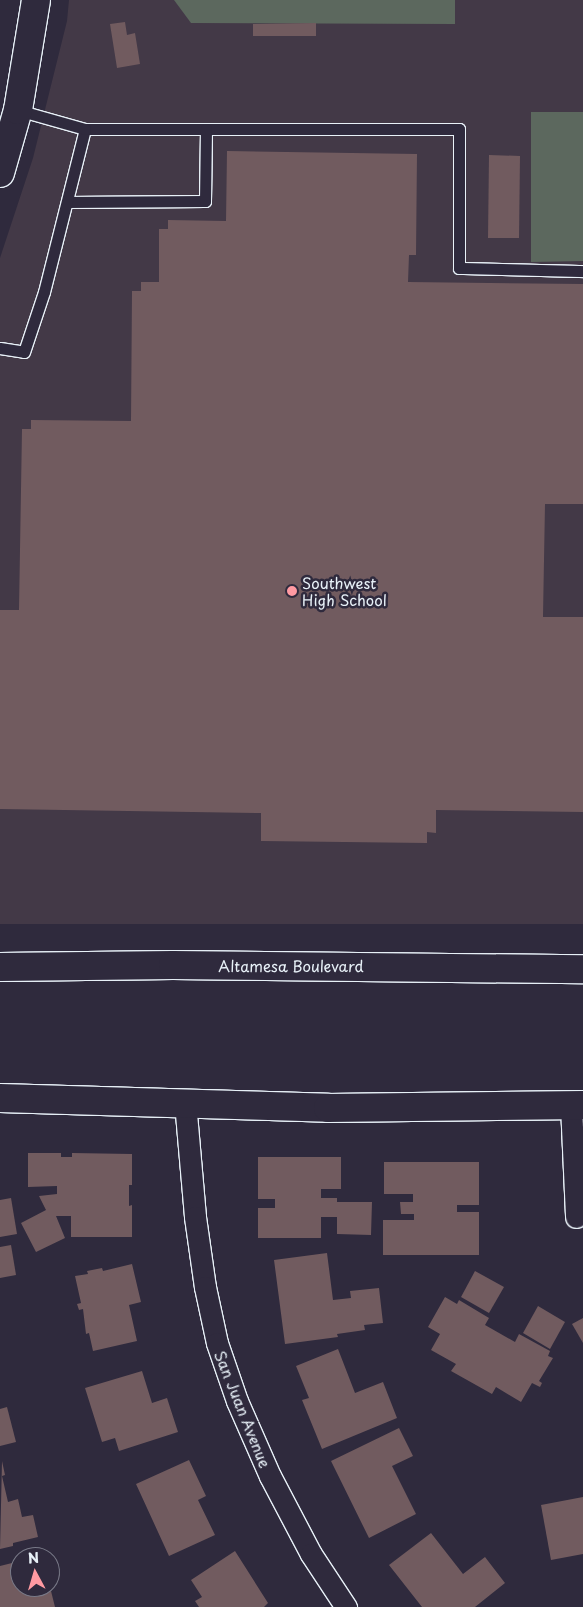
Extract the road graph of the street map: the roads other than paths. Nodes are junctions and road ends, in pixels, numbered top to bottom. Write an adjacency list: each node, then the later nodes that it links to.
1 (36, 0): 2 (main road)
2 (18, 110): 3 (lane); 5 (main road)
3 (85, 129): 4 (lane); 6 (lane)
4 (206, 129): 6 (lane); 7 (lane)
5 (0, 173)
6 (67, 202): 8 (lane)
7 (583, 271)
8 (0, 348)
9 (36, 967): 10 (main road, Altamesa Boulevard); 11 (main road, Altamesa Boulevard); 12 (main road)
10 (0, 968)
11 (583, 968)
12 (0, 978)
13 (0, 1098): 14 (main road)
14 (185, 1102): 15 (main road); 17 (street, San Juan Avenue)
15 (577, 1105): 16 (street)
16 (576, 1217)
17 (346, 1607)

